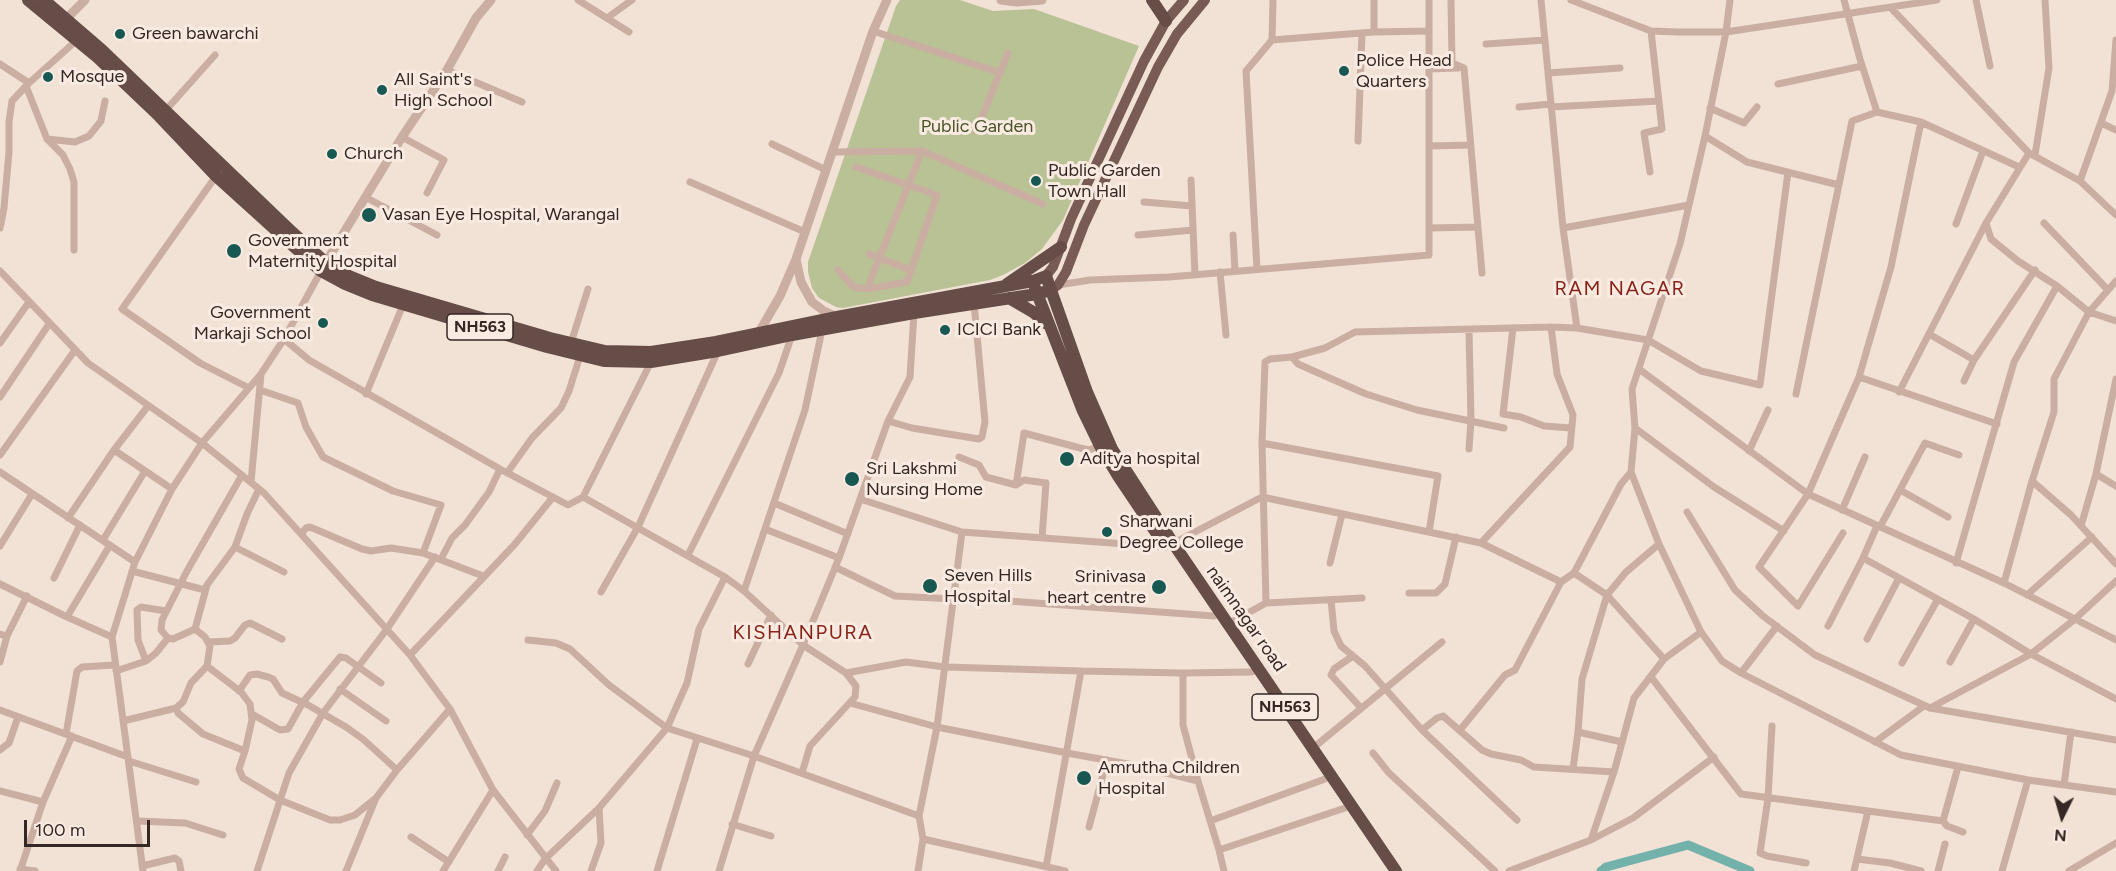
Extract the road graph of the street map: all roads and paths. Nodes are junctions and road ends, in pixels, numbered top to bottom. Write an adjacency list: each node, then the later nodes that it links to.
1 (28, 0): 36 (highway, NH563)
2 (44, 0): 26 (highway, NH563)
3 (85, 0): 26 (street)
4 (491, 0): 49 (street)
5 (578, 0): 27 (street)
6 (632, 0): 27 (street)
7 (887, 0): 29 (street)
8 (1000, 0): 9 (street)
9 (1042, 0)
10 (1152, 0): 28 (highway)
11 (1184, 0): 28 (main road)
12 (1205, 0): 127 (main road)
13 (1273, 0): 37 (street)
14 (1374, 0): 33 (street)
15 (1429, 0): 30 (street)
16 (1450, 0): 46 (street)
17 (1541, 0): 38 (street)
18 (1571, 0): 31 (street)
19 (1730, 0): 34 (street)
20 (1844, 0): 25 (street)
21 (1937, 0): 24 (street)
22 (1976, 0): 45 (street)
23 (2045, 0): 77 (street)
24 (1891, 8): 25 (street); 77 (street)
25 (1848, 14): 34 (street); 44 (street)
26 (67, 18): 61 (highway, NH563)
27 (607, 18): 32 (street)
28 (1166, 21): 108 (main road)
29 (873, 31): 50 (street); 76 (street)
30 (1429, 31): 33 (street); 48 (street)
31 (1651, 31): 34 (street); 54 (street)
32 (628, 32)
33 (1374, 32): 35 (street)
34 (1726, 32): 60 (street)
35 (1362, 33): 37 (street); 70 (street)
36 (77, 40): 53 (street); 83 (highway, NH563)
37 (1272, 40): 114 (street)
38 (1545, 40): 40 (street); 51 (street)
39 (2116, 40): 64 (street)
40 (1486, 44)
41 (1008, 53): 50 (street)
42 (215, 55): 61 (street)
43 (0, 64): 53 (street)
44 (1862, 66): 52 (street); 62 (street)
45 (1990, 66)
46 (1464, 68): 48 (street); 72 (street)
47 (1620, 68): 51 (street)
48 (1429, 69): 73 (street)
49 (447, 70): 56 (street); 68 (street)
50 (1001, 73): 66 (street)
51 (1548, 73): 57 (street)
52 (1778, 84)
53 (27, 85): 69 (street); 100 (street)
54 (1659, 100): 57 (street); 81 (street)
55 (105, 101): 69 (street)
56 (522, 102)
57 (1551, 106): 59 (street); 102 (street)
58 (1757, 106): 60 (street)
59 (1519, 107)
60 (1710, 108): 67 (street)
61 (166, 110): 113 (highway, NH563)
62 (1877, 112): 63 (street); 88 (street)
63 (1921, 122): 75 (street); 163 (street)
64 (2102, 123): 65 (street); 85 (street)
65 (2116, 130)
66 (976, 131)
67 (1705, 136): 82 (street); 93 (street)
68 (402, 137): 89 (street); 90 (street)
69 (47, 139): 109 (street)
70 (1358, 141)
71 (772, 144): 80 (street)
72 (1470, 145): 73 (street); 99 (street)
73 (1429, 146): 101 (street)
74 (921, 151): 76 (street); 87 (street); 92 (street)
75 (1983, 151): 79 (street); 98 (street)
76 (832, 152): 80 (street)
77 (2032, 154): 79 (street); 85 (street)
78 (856, 167): 87 (street)
79 (2019, 167): 96 (street)
80 (826, 170): 104 (street)
81 (1650, 172)
82 (1788, 172): 88 (street); 152 (street)
83 (216, 176): 113 (highway, NH563); 166 (street)
84 (1191, 180): 94 (street)
85 (2079, 181): 95 (street)
86 (690, 182): 104 (street)
87 (908, 185): 111 (street); 116 (street)
88 (1839, 185): 170 (street)
89 (427, 194)
90 (365, 197): 105 (street); 113 (street)
91 (1144, 202): 94 (street)
92 (1043, 204)
93 (1689, 205): 102 (street); 152 (street)
94 (1192, 206): 103 (street)
95 (2116, 215)
96 (1986, 223): 117 (street); 148 (street)
97 (2044, 223): 130 (street)
98 (1956, 224)
99 (1477, 227): 101 (street); 120 (street)
100 (0, 228)
101 (1429, 228): 114 (street)
102 (1563, 228): 144 (street)
103 (1193, 230): 106 (street); 122 (street)
104 (805, 232): 112 (street)
105 (437, 235)
106 (1138, 235)
107 (1233, 235): 118 (street)
108 (1061, 247): 123 (main road); 131 (highway)
109 (74, 250)
110 (869, 254): 111 (street)
111 (879, 258): 116 (street); 129 (street)
112 (796, 259): 138 (street); 147 (street)
113 (323, 267): 135 (highway, NH563); 151 (street); 154 (highway, NH563)
114 (1257, 269): 118 (street)
115 (838, 270): 129 (street)
116 (911, 270): 129 (street)
117 (2035, 270): 126 (street); 159 (street)
118 (1235, 271): 119 (street)
119 (1220, 272): 122 (street); 150 (street)
120 (1482, 273)
121 (1, 274): 133 (street)
122 (1195, 274): 127 (street)
123 (1046, 276): 125 (highway, NH563); 127 (highway, naimnagar road / NH563)
124 (2116, 281): 130 (street)
125 (1033, 282): 131 (highway, NH563); 132 (highway, NH563)
126 (2057, 286): 136 (street); 176 (street)
127 (1054, 287): 132 (highway); 233 (highway, naimnagar road / NH563)
128 (588, 289): 154 (street)
129 (867, 289)
130 (2108, 290): 136 (street)
131 (1006, 292): 132 (highway, NH563); 134 (highway, NH563); 138 (highway, NH563); 141 (highway)
132 (1037, 294): 141 (highway, NH563)
133 (29, 302): 140 (street); 153 (street)
134 (974, 303): 137 (highway, NH563); 175 (street)
135 (403, 305): 157 (highway, NH563); 169 (street)
136 (2089, 312): 139 (street); 196 (street)
137 (914, 313): 145 (highway, NH563); 175 (street)
138 (837, 317): 147 (highway, NH563)
139 (2116, 321)
140 (50, 324): 155 (street); 171 (street)
141 (1050, 327): 182 (highway, NH563)
142 (1551, 327): 143 (street); 144 (street); 178 (street)
143 (1512, 328): 146 (street); 178 (street)
144 (1577, 328): 152 (street)
145 (822, 330): 149 (highway, NH563); 209 (street)
146 (1469, 330): 158 (street); 174 (street)
147 (758, 334): 154 (highway, NH563)
148 (1929, 334): 159 (street); 168 (street)
149 (792, 335): 156 (highway, NH563); 237 (street)
150 (1226, 335)
151 (284, 339): 162 (street); 169 (street)
152 (1648, 340): 161 (street)
153 (0, 343)
154 (571, 343)
155 (75, 350): 172 (street); 186 (street)
156 (718, 351): 160 (highway, NH563); 216 (street)
157 (580, 356): 160 (highway, NH563); 191 (street)
158 (1292, 357): 174 (street); 181 (street)
159 (1974, 360): 165 (street)
160 (651, 362): 206 (street)
161 (1639, 369): 179 (street); 185 (street)
162 (261, 374): 166 (street); 167 (street)
163 (1859, 377): 168 (street); 204 (street)
164 (2116, 379): 194 (street)
165 (1964, 381)
166 (249, 388): 180 (street)
167 (260, 390): 197 (street); 236 (street)
168 (1899, 392): 176 (street)
169 (366, 394): 191 (street)
170 (1796, 394)
171 (0, 397)
172 (148, 406): 180 (street); 184 (street)
173 (1768, 410): 185 (street)
174 (1471, 420): 177 (street); 183 (street)
175 (888, 421): 208 (street)
176 (1997, 424): 243 (street)
177 (1504, 428)
178 (1571, 428): 230 (street)
179 (1635, 428): 193 (street); 220 (street)
180 (202, 443): 195 (street); 200 (street)
181 (1262, 443): 207 (street); 222 (street)
182 (1100, 446): 198 (street); 233 (highway, NH563)
183 (1469, 449)
184 (114, 450): 190 (street); 214 (street)
185 (1749, 451): 204 (street)
186 (0, 454)
187 (1959, 455): 202 (street)
188 (958, 457): 198 (street)
189 (1865, 457): 210 (street)
190 (145, 471): 200 (street); 229 (street)
191 (504, 471): 205 (street); 238 (street)
192 (0, 472): 203 (street)
193 (1631, 472): 231 (street); 248 (street)
194 (2096, 474): 199 (street); 218 (street)
195 (242, 475): 197 (street); 257 (street)
196 (2031, 481): 218 (street); 255 (street)
197 (251, 482): 201 (street)
198 (1016, 484): 228 (street)
199 (2116, 486)
200 (172, 489): 241 (street)
201 (259, 489): 224 (street); 235 (street)
202 (1900, 490): 213 (street); 217 (street)
203 (32, 494): 214 (street); 234 (street)
204 (1808, 494): 210 (street); 220 (street)
205 (553, 497): 206 (street); 249 (street)
206 (583, 497): 216 (street)
207 (1262, 497): 212 (street); 233 (street); 269 (street)
208 (860, 499): 221 (street); 225 (street)
209 (774, 503): 219 (street); 225 (street)
210 (1842, 510): 217 (street)
211 (1687, 512): 277 (street)
212 (1342, 514): 222 (street); 242 (street)
213 (1948, 517)
214 (68, 518): 215 (street)
215 (80, 525): 229 (street); 251 (street)
216 (638, 526): 237 (street); 260 (street)
217 (1879, 526): 240 (street); 243 (street)
218 (2082, 526): 227 (street)
219 (765, 529): 239 (street); 259 (street)
220 (1784, 531): 223 (street)
221 (962, 532): 228 (street); 265 (street)
222 (1429, 532): 226 (street)
223 (1843, 533)
224 (301, 534): 236 (street); 280 (street)
225 (848, 534): 239 (street)
226 (1456, 537): 230 (street); 261 (street)
227 (2091, 537): 244 (street); 263 (street)
228 (1042, 538): 233 (street)
229 (103, 540): 232 (street)
230 (1481, 543): 254 (street)
231 (1659, 544): 262 (street); 281 (street)
232 (110, 545): 241 (street); 273 (street)
233 (1170, 545): 272 (highway, NH563); 276 (highway, naimnagar road / NH563)
234 (0, 546)
235 (235, 547): 247 (street); 258 (street)
236 (423, 553): 238 (street)
237 (688, 555): 250 (street)
238 (438, 558): 249 (street); 280 (street)
239 (839, 558): 245 (street)
240 (1863, 558): 252 (street); 278 (street)
241 (135, 561): 246 (street)
242 (1330, 563)
243 (1956, 563): 255 (street)
244 (2116, 564)
245 (835, 567): 265 (street); 291 (street)
246 (132, 571): 257 (street); 283 (street)
247 (284, 572)
248 (1574, 573): 254 (street); 262 (street)
249 (483, 576): 293 (street)
250 (725, 577): 259 (street); 330 (street)
251 (54, 578)
252 (1899, 578): 267 (street); 286 (street)
253 (2116, 581): 275 (street)
254 (1561, 582): 332 (street)
255 (2004, 583): 263 (street)
256 (0, 584): 264 (street)
257 (180, 584): 258 (street); 270 (street)
258 (206, 590): 279 (street)
259 (744, 591): 271 (street)
260 (601, 592)
261 (1409, 593)
262 (1608, 595): 295 (street); 333 (street)
263 (2027, 595): 275 (street)
264 (27, 596): 273 (street); 282 (street)
265 (954, 598): 272 (street); 303 (street)
266 (1362, 598): 268 (street)
267 (1938, 599): 274 (street); 299 (street)
268 (1331, 600): 269 (street); 294 (street)
269 (1266, 603): 276 (street)
270 (166, 611): 284 (street); 296 (street)
271 (771, 615): 291 (street); 300 (street)
272 (1214, 616): 306 (highway, NH563)
273 (67, 617): 283 (street)
274 (1974, 619): 292 (street); 298 (street)
275 (2075, 619): 287 (street); 292 (street)
276 (1228, 624): 340 (highway, naimnagar road / NH563)
277 (1777, 626): 309 (street); 318 (street)
278 (1828, 626)
279 (195, 629): 284 (street); 289 (street)
280 (387, 629): 293 (street); 302 (street)
281 (1701, 632): 295 (street); 309 (street)
282 (4, 635): 297 (street)
283 (112, 637): 304 (street)
284 (168, 638): 296 (street)
285 (282, 639): 289 (street)
286 (1867, 639)
287 (2116, 639)
288 (528, 640): 330 (street)
289 (209, 642): 301 (street)
290 (1442, 642): 312 (street)
291 (803, 645): 307 (street); 345 (street)
292 (2031, 654): 315 (street); 318 (street)
293 (410, 655): 321 (street)
294 (1353, 656): 312 (street); 320 (street)
295 (1665, 659): 310 (street)
296 (146, 661): 304 (street)
297 (0, 662)
298 (1950, 662)
299 (1902, 663)
300 (748, 664)
301 (207, 666): 314 (street); 319 (street)
302 (358, 666): 311 (street); 313 (street); 316 (street)
303 (945, 667): 305 (street); 307 (street); 329 (street)
304 (115, 668): 326 (street); 335 (street)
305 (1081, 671): 308 (street); 343 (street)
306 (1252, 672): 308 (street); 354 (highway, NH563)
307 (846, 673): 317 (street)
308 (1183, 673): 356 (street)
309 (1741, 673): 339 (street)
310 (1651, 677): 338 (street); 346 (street)
311 (381, 683)
312 (1386, 688): 320 (street); 331 (street)
313 (340, 689): 323 (street); 327 (street)
314 (239, 691): 316 (street); 324 (street)
315 (2116, 699)
316 (303, 702): 323 (street); 324 (street)
317 (850, 703): 329 (street); 353 (street)
318 (1927, 707): 334 (street); 339 (street)
319 (176, 708): 326 (street); 342 (street)
320 (1361, 708): 340 (street)
321 (450, 709): 351 (street); 360 (street)
322 (0, 710): 325 (street)
323 (322, 713): 351 (street); 365 (street)
324 (252, 714): 342 (street)
325 (18, 717): 335 (street); 341 (street)
326 (123, 721): 347 (street)
327 (386, 721)
328 (1772, 726): 364 (street)
329 (937, 727): 343 (street); 370 (street)
330 (667, 728): 336 (street); 367 (street)
331 (1422, 730): 332 (street); 371 (street)
332 (1460, 730): 350 (street)
333 (1578, 732): 338 (street); 350 (street)
334 (2071, 732): 337 (street); 359 (street)
335 (69, 735): 347 (street); 366 (street)
336 (697, 739): 345 (street); 404 (street)
337 (2116, 740)
338 (1622, 742): 352 (street)
339 (1875, 742): 349 (street)
340 (1313, 747): 410 (highway, naimnagar road / NH563)
341 (0, 750)
342 (245, 751): 365 (street)
343 (1067, 753): 348 (street); 392 (street)
344 (1373, 753): 411 (street)
345 (754, 756): 353 (street); 375 (street)
346 (1714, 757): 364 (street); 383 (street)
347 (128, 759): 357 (street); 372 (street)
348 (1107, 760): 356 (street); 376 (street)
349 (1958, 767): 355 (street); 374 (street)
350 (1572, 769): 352 (street)
351 (397, 770): 363 (street)
352 (1614, 772): 383 (street)
353 (802, 773): 370 (street)
354 (1325, 778): 368 (highway, NH563); 373 (street)
355 (2028, 780): 359 (street); 416 (street)
356 (1198, 781): 373 (street)
357 (196, 782)
358 (557, 783): 378 (street)
359 (2064, 785): 362 (street)
360 (493, 790): 378 (street); 390 (street)
361 (0, 791): 366 (street)
362 (2116, 792)
363 (376, 798): 365 (street); 398 (street)
364 (1768, 798): 369 (street); 391 (street)
365 (280, 800): 397 (street)
366 (43, 802): 394 (street)
367 (599, 808): 388 (street); 403 (street)
368 (1345, 808): 386 (street); 409 (highway, NH563)
369 (1868, 811): 374 (street); 389 (street)
370 (919, 816): 382 (street)
371 (1516, 820)
372 (136, 821): 379 (street); 393 (street)
373 (1210, 821): 386 (street)
374 (1943, 821): 377 (street)
375 (732, 824): 380 (street); 405 (street)
376 (1089, 827)
377 (1964, 832)
378 (527, 835): 388 (street)
379 (223, 836)
380 (771, 836)
381 (411, 837): 390 (street)
382 (923, 839): 392 (street); 406 (street)
383 (1591, 840): 412 (street)
384 (1945, 843): 415 (street)
385 (2115, 845): 417 (street)
386 (1219, 850): 408 (street)
387 (506, 857): 400 (street)
388 (545, 859): 401 (street); 402 (street)
389 (1857, 859): 413 (street); 414 (street)
390 (449, 862): 399 (street)
391 (1806, 863)
392 (1046, 867): 407 (street)
393 (143, 868): 396 (street)
394 (20, 870): 395 (street)
395 (35, 871)
396 (181, 871)
397 (257, 871)
398 (346, 871)
399 (443, 871)
400 (498, 871)
401 (537, 871)
402 (556, 871)
403 (591, 871)
404 (657, 871)
405 (718, 871)
406 (917, 871)
407 (1065, 871)
408 (1224, 871)
409 (1388, 871)
410 (1396, 871)
411 (1495, 871)
412 (1509, 871)
413 (1854, 871)
414 (1921, 871)
415 (1938, 871)
416 (2002, 871)
417 (2069, 871)

